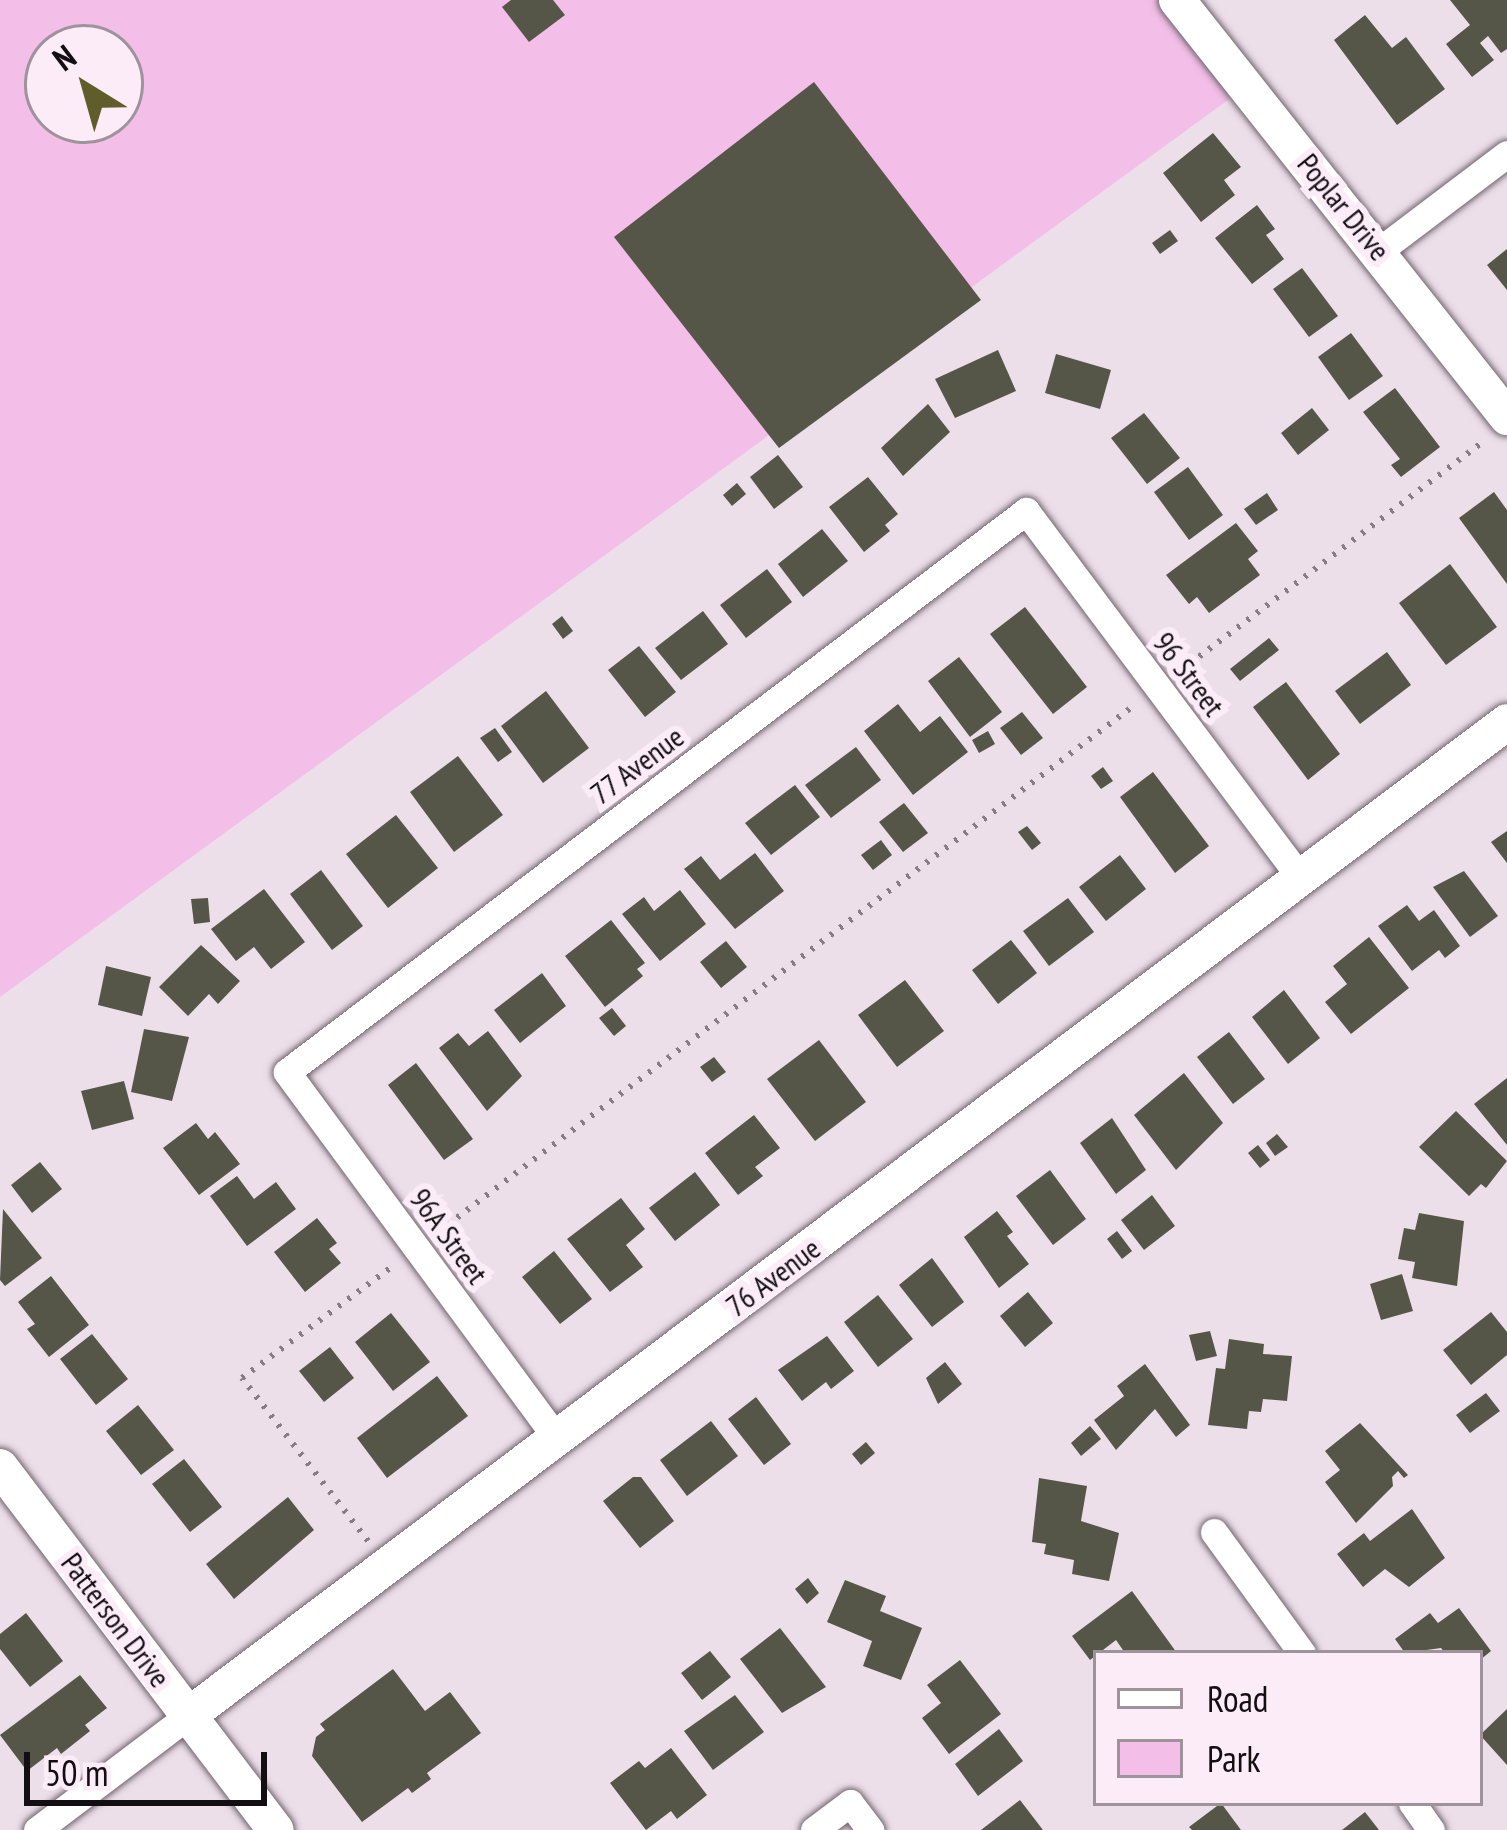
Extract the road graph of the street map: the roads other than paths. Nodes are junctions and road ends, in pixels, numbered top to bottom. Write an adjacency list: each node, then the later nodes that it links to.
1 (1177, 0): 3 (street, Poplar Drive)
2 (1507, 154): 3 (street)
3 (1379, 250): 4 (street, Poplar Drive)
4 (1500, 426)
5 (1027, 511): 7 (street, 96 Street); 8 (street, 77 Avenue)
6 (1507, 722): 7 (street, 76 Avenue)
7 (1299, 876): 9 (street, 76 Avenue)
8 (286, 1072): 9 (street, 96A Street)
9 (558, 1440): 13 (street, 76 Avenue)
10 (0, 1467): 13 (street, Patterson Drive)
11 (1214, 1532): 12 (street)
12 (1300, 1650)
13 (189, 1715): 14 (street, 76 Avenue); 15 (street, Patterson Drive)
14 (37, 1830)
15 (276, 1830)
16 (814, 1830): 17 (street)
17 (870, 1830)

